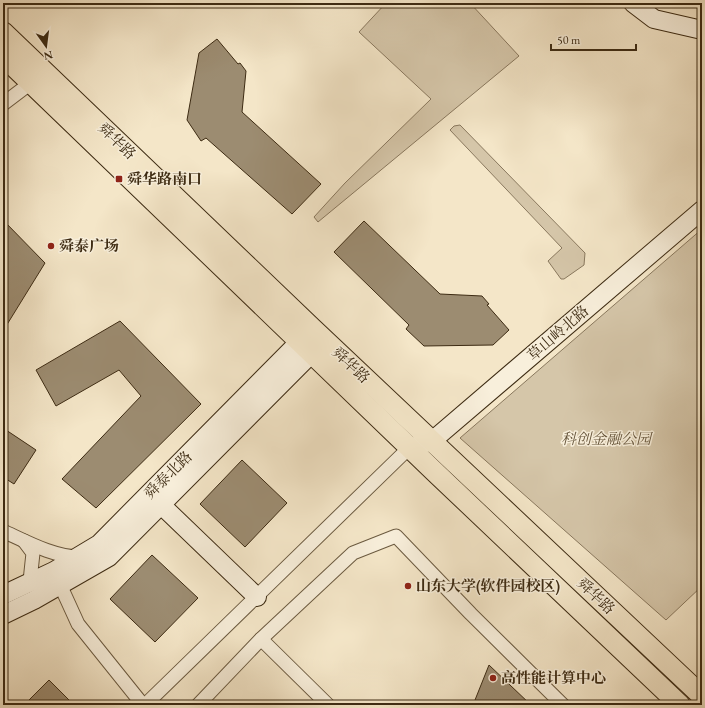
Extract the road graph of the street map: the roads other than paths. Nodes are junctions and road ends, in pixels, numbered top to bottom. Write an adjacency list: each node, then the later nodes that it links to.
1 (633, 3): 2 (main road)
2 (702, 30)
3 (3, 32): 8 (main road, 舜华路)
4 (3, 56): 5 (main road, 舜华路)
5 (32, 82): 6 (street); 8 (main road, 舜华路)
6 (3, 104)
7 (702, 210): 9 (main road, 草山岭北路)
8 (312, 341): 9 (main road, 舜华路); 10 (main road, 舜华路); 11 (main road)
9 (432, 441): 10 (main road, 草山岭北路); 22 (main road, 舜华路)
10 (410, 447): 19 (street); 23 (main road, 舜华路)
11 (155, 499): 14 (main road, 舜泰北路); 15 (main road); 19 (main road)
12 (3, 531): 13 (street)
13 (24, 541): 14 (street); 17 (street)
14 (77, 557): 15 (street); 16 (main road, 舜泰北路)
15 (109, 557): 16 (main road)
16 (57, 578): 17 (main road, 舜泰北路); 20 (main road); 24 (street)
17 (27, 584): 18 (main road, 舜泰北路)
18 (3, 595)
19 (257, 596): 24 (street)
20 (3, 615)
21 (261, 639): 25 (street); 26 (street); 27 (street)
22 (702, 696)
23 (675, 703)
24 (144, 705)
25 (198, 705)
26 (328, 705)
27 (563, 705)

